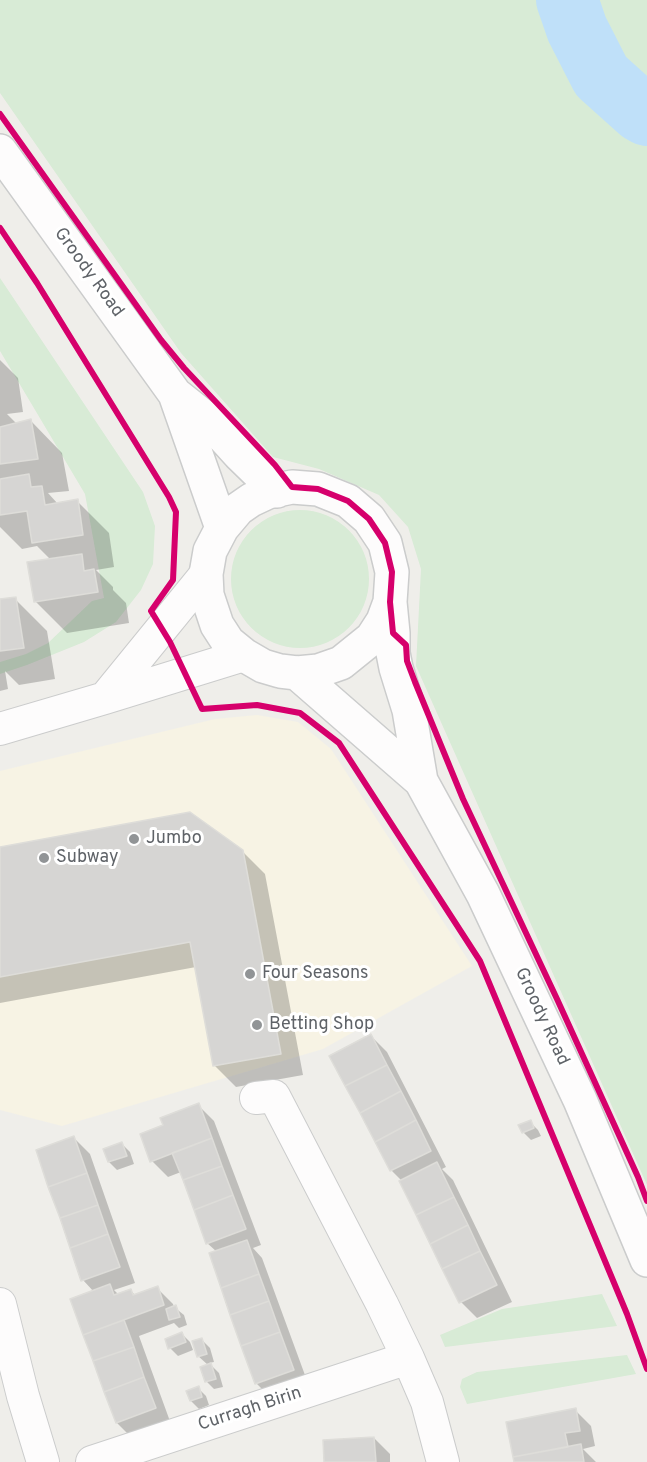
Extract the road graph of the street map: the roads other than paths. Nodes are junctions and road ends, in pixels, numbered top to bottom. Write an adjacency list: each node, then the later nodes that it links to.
1 (0, 152): 2 (street, Groody Road)
2 (175, 394): 3 (street); 4 (street)
3 (277, 491): 4 (street); 6 (street)
4 (222, 528): 5 (street)
5 (206, 574): 7 (street); 9 (street)
6 (390, 602): 8 (street); 11 (street)
7 (244, 655): 8 (street); 9 (street)
8 (297, 674): 11 (street)
9 (105, 699): 10 (street)
10 (0, 729)
11 (421, 781): 13 (street, Groody Road)
12 (256, 1098): 15 (street)
13 (647, 1260)
14 (0, 1304): 16 (street)
15 (408, 1358): 18 (street, Curragh Birin); 19 (street)
16 (12, 1399): 17 (street)
17 (43, 1462)
18 (92, 1462)
19 (443, 1462)

